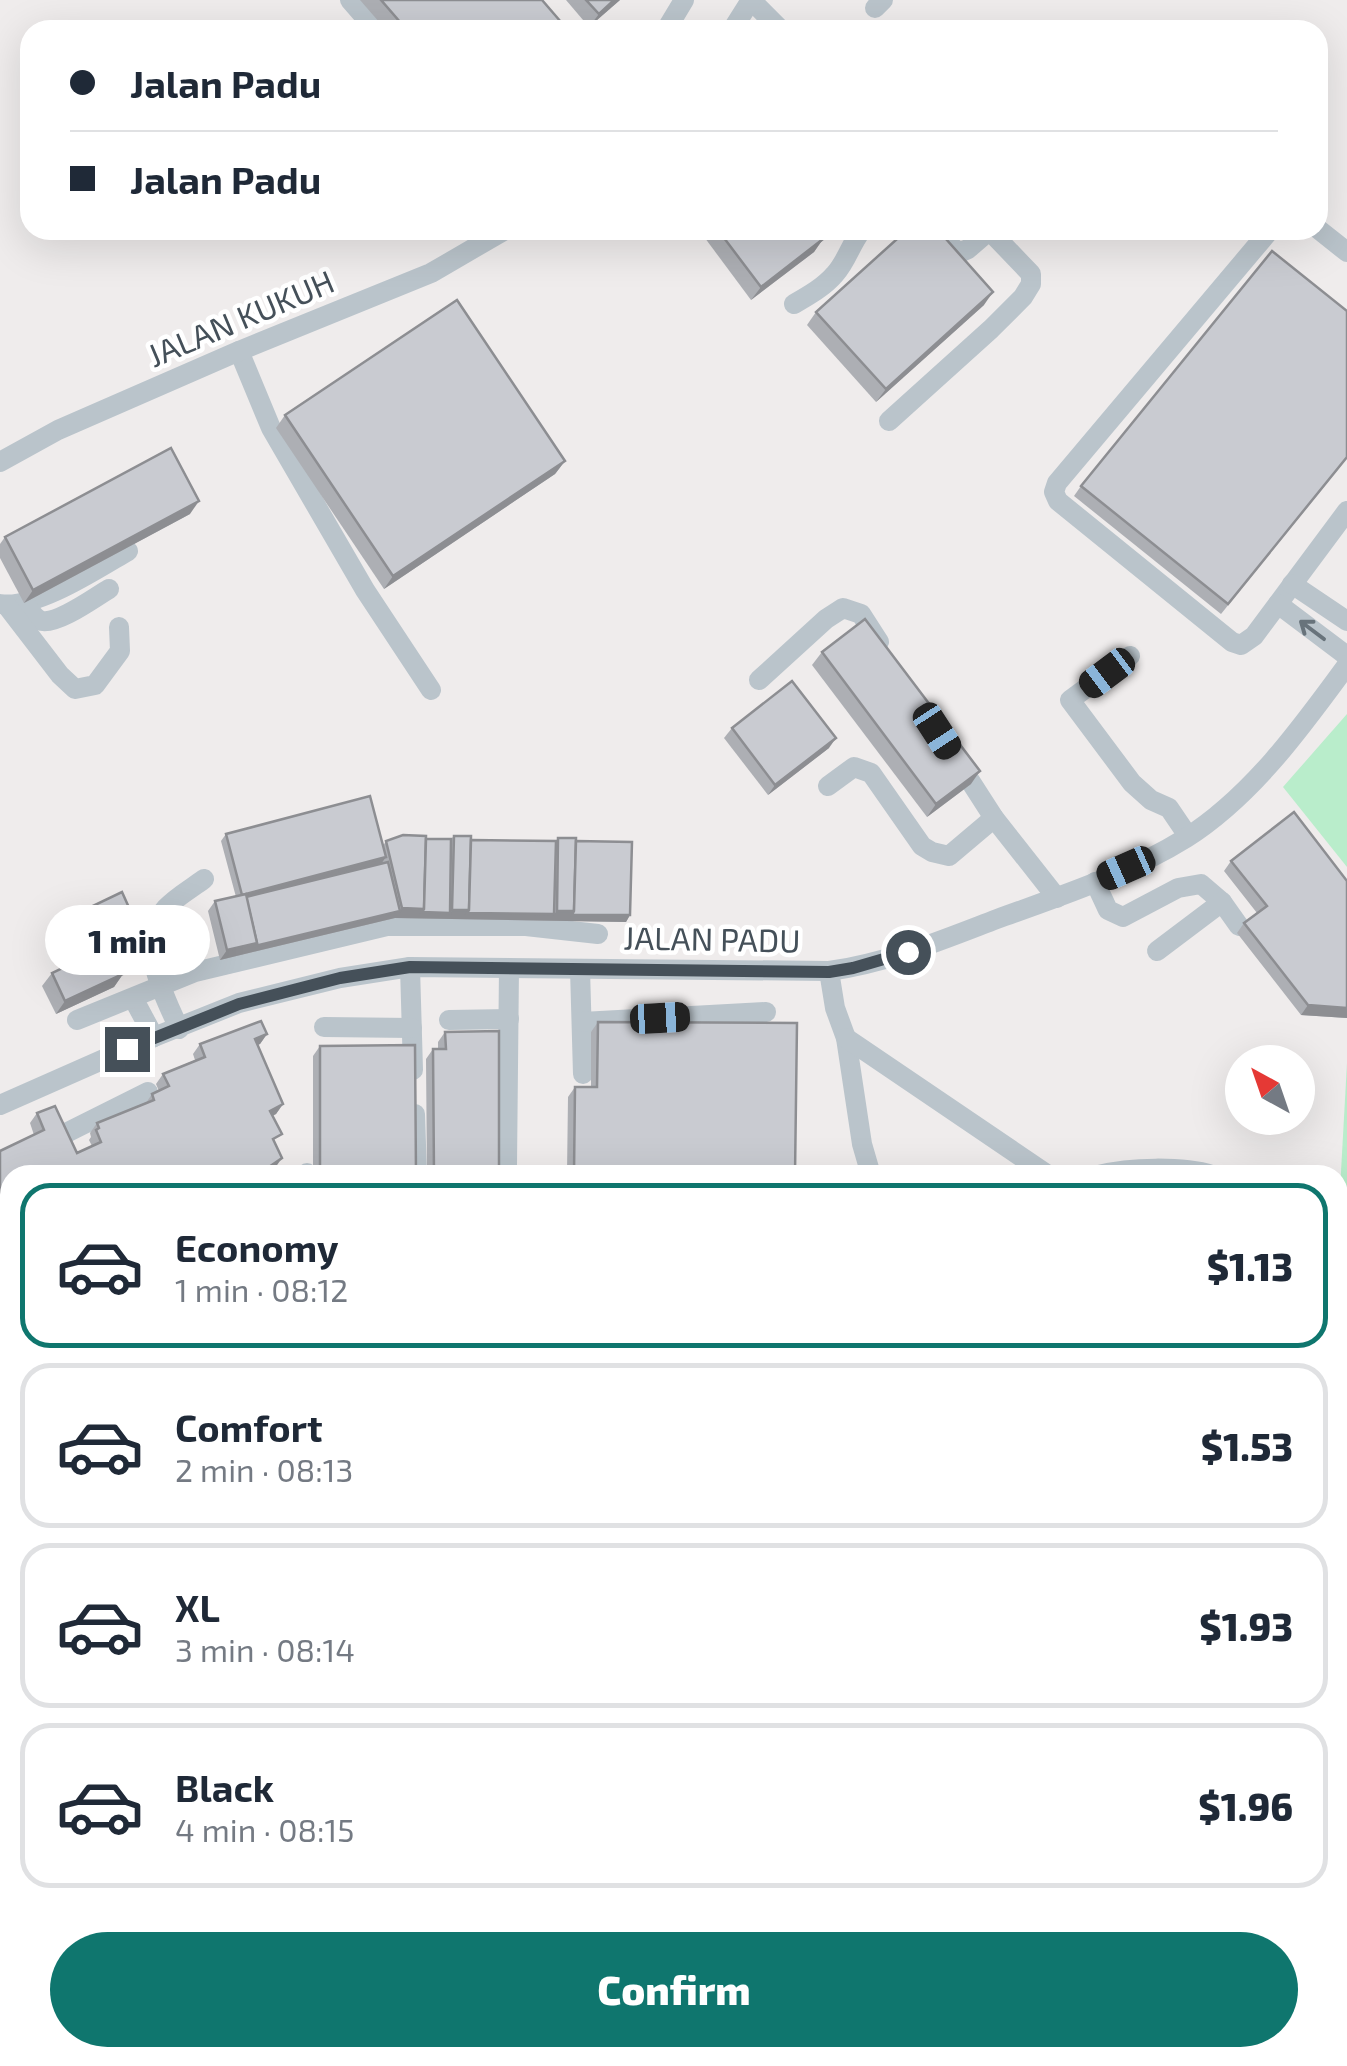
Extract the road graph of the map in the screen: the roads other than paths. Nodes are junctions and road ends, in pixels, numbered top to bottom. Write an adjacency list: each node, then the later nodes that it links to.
1 (350, 0): 3 (street)
2 (751, 0): 4 (street)
3 (367, 20)
4 (771, 20)
5 (487, 240): 12 (street, JALAN KUKUH)
6 (853, 240): 11 (street)
7 (945, 240): 8 (street)
8 (978, 240)
9 (998, 240): 13 (street)
10 (1262, 240): 20 (street)
11 (794, 304)
12 (238, 351): 14 (street, JALAN KUKUH); 28 (street)
13 (888, 421)
14 (0, 462)
15 (1347, 511): 17 (street)
16 (128, 551): 19 (street)
17 (1292, 584): 20 (street); 21 (street)
18 (110, 589): 19 (street)
19 (11, 604): 22 (street)
20 (1278, 604): 24 (street, one-way to 20)
21 (1347, 620)
22 (119, 627)
23 (1130, 656): 32 (street)
24 (1347, 656)
25 (892, 661): 27 (street)
26 (1347, 666): 32 (street, JALAN PADU)
27 (759, 680)
28 (431, 690)
29 (943, 740): 31 (street)
30 (828, 786): 31 (street)
31 (994, 818): 35 (street)
32 (1188, 836): 34 (street, JALAN PADU)
33 (204, 879): 44 (street)
34 (1094, 882): 35 (street, JALAN PADU); 36 (street)
35 (1057, 898): 43 (street, JALAN PADU)
36 (1222, 902): 37 (street); 39 (street)
37 (1239, 926)
38 (598, 934): 44 (street)
39 (1157, 951)
40 (410, 967): 41 (street, JALAN PADU); 52 (street); 53 (street, JALAN PADU)
41 (509, 968): 42 (street, JALAN PADU); 47 (street)
42 (580, 969): 43 (street, JALAN PADU); 50 (street)
43 (829, 972): 55 (street)
44 (161, 986): 45 (street); 53 (street)
45 (133, 998): 48 (street); 54 (street)
46 (766, 1012): 50 (street)
47 (508, 1019): 49 (street); 61 (street)
48 (77, 1020)
49 (449, 1020)
50 (582, 1022): 56 (street)
51 (324, 1027): 52 (street)
52 (412, 1028): 60 (street)
53 (180, 1029): 54 (street, JALAN PADU)
54 (154, 1037): 59 (street, JALAN PADU)
55 (846, 1038): 62 (street); 63 (street)
56 (583, 1074)
57 (148, 1092): 59 (street)
58 (0, 1105): 59 (street, JALAN PADU)
59 (58, 1116)
60 (417, 1165)
61 (507, 1165)
62 (868, 1165)
63 (1033, 1165)

